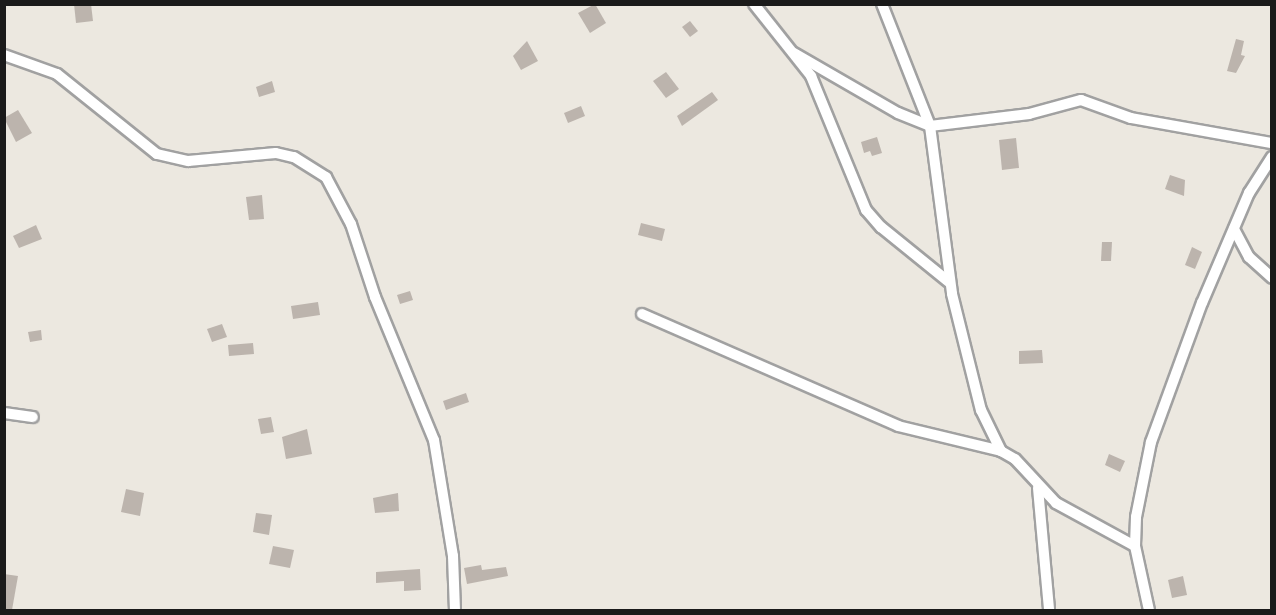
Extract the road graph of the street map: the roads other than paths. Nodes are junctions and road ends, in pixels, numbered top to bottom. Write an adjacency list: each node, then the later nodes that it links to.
1 (754, 4): 3 (street)
2 (882, 4): 5 (street)
3 (794, 53): 5 (street); 10 (street)
4 (4, 55): 17 (street)
5 (930, 126): 6 (street); 10 (street)
6 (1272, 143)
7 (1272, 157): 8 (street)
8 (1234, 229): 9 (street); 16 (street)
9 (1272, 278)
10 (950, 282): 14 (street)
11 (642, 314): 14 (street)
12 (4, 413): 13 (street)
13 (33, 417)
14 (1001, 451): 15 (street)
15 (1038, 488): 16 (street); 18 (street)
16 (1135, 546): 19 (street)
17 (455, 610)
18 (1050, 610)
19 (1149, 610)

